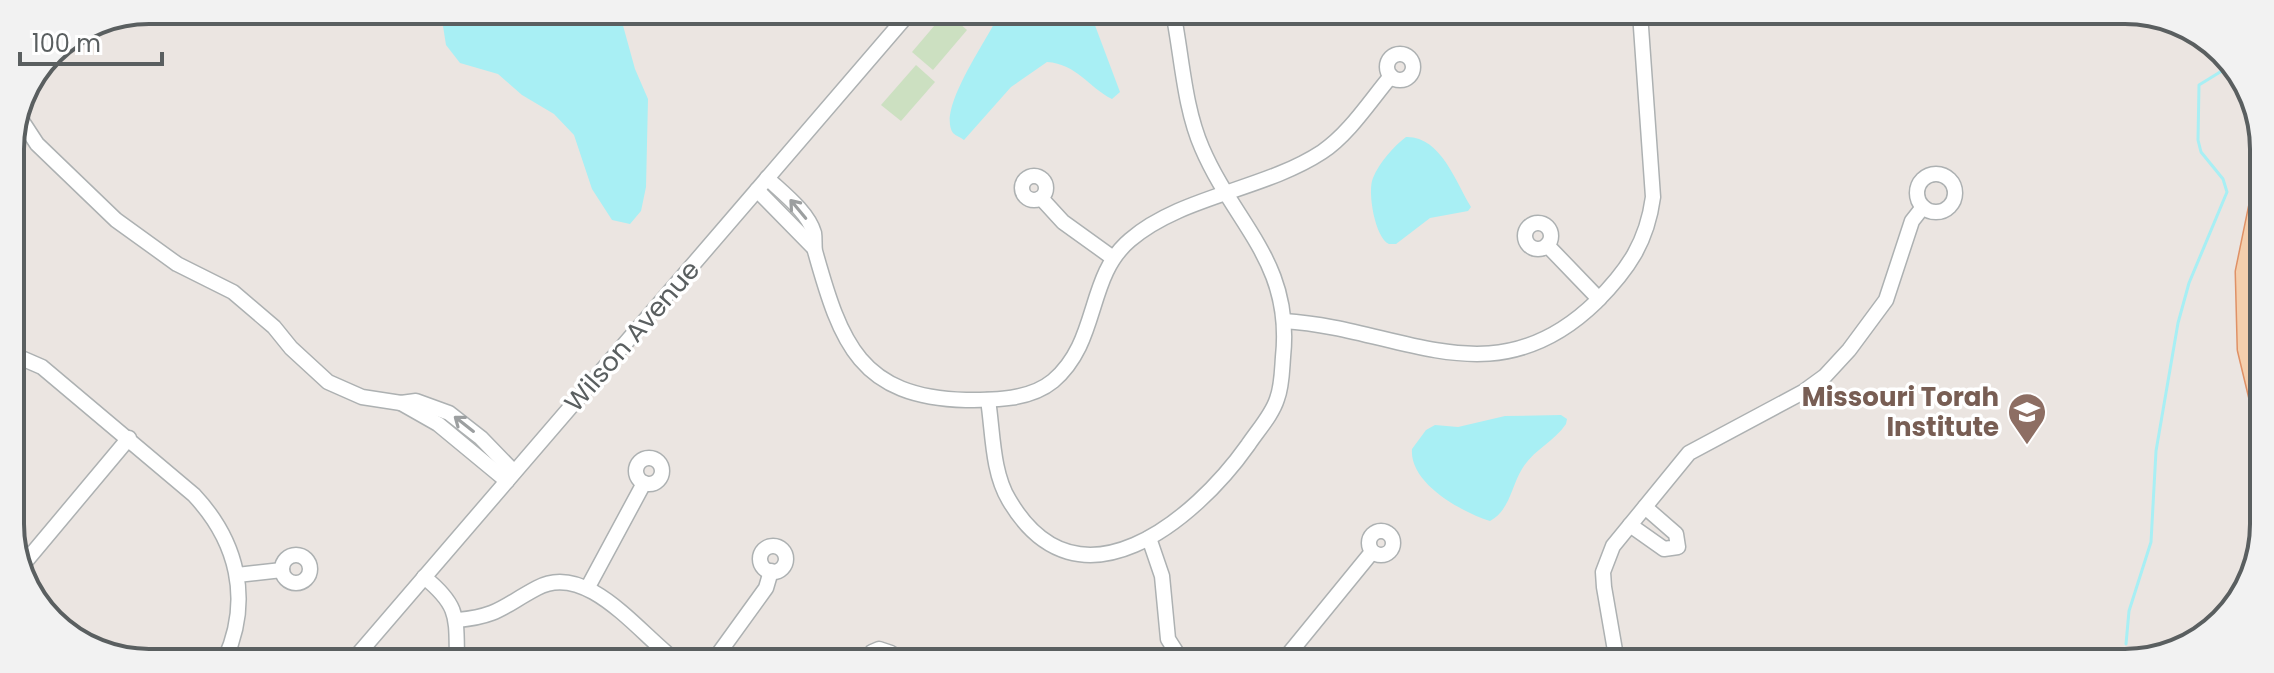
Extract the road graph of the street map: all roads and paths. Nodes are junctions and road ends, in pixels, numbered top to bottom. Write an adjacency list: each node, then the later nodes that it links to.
1 (900, 24): 6 (street, Wilson Avenue)
2 (1175, 24): 8 (street)
3 (1641, 24): 15 (street)
4 (1391, 76): 8 (street)
5 (26, 128): 21 (street)
6 (767, 178): 7 (street, Wilson Avenue); 12 (street, one-way to 6)
7 (757, 190): 12 (street); 21 (street, Wilson Avenue)
8 (1227, 195): 14 (street); 16 (street)
9 (1041, 198): 14 (street)
10 (1923, 207): 23 (street)
11 (1547, 245): 15 (street)
12 (814, 248): 19 (street)
13 (2250, 248): 18 (main road)
14 (1113, 258): 19 (street)
15 (1599, 299): 16 (street)
16 (1284, 321): 25 (street)
17 (24, 359): 20 (street)
18 (2250, 362)
19 (988, 400): 25 (street)
20 (129, 438): 27 (street); 30 (street)
21 (511, 477): 31 (street, Wilson Avenue)
22 (644, 483): 32 (street)
23 (1645, 507): 24 (street); 24 (street)
24 (1630, 525): 41 (street)
25 (1149, 538): 39 (street)
26 (1372, 552): 40 (street)
27 (29, 557)
28 (282, 570): 30 (street)
29 (771, 571): 38 (street)
30 (237, 575): 34 (street)
31 (424, 577): 33 (street); 35 (street, Wilson Avenue)
32 (588, 587): 33 (street); 37 (street)
33 (458, 620): 36 (street)
34 (231, 649)
35 (363, 649)
36 (457, 649)
37 (662, 649)
38 (722, 649)
39 (1172, 649)
40 (1293, 649)
41 (1615, 649)

